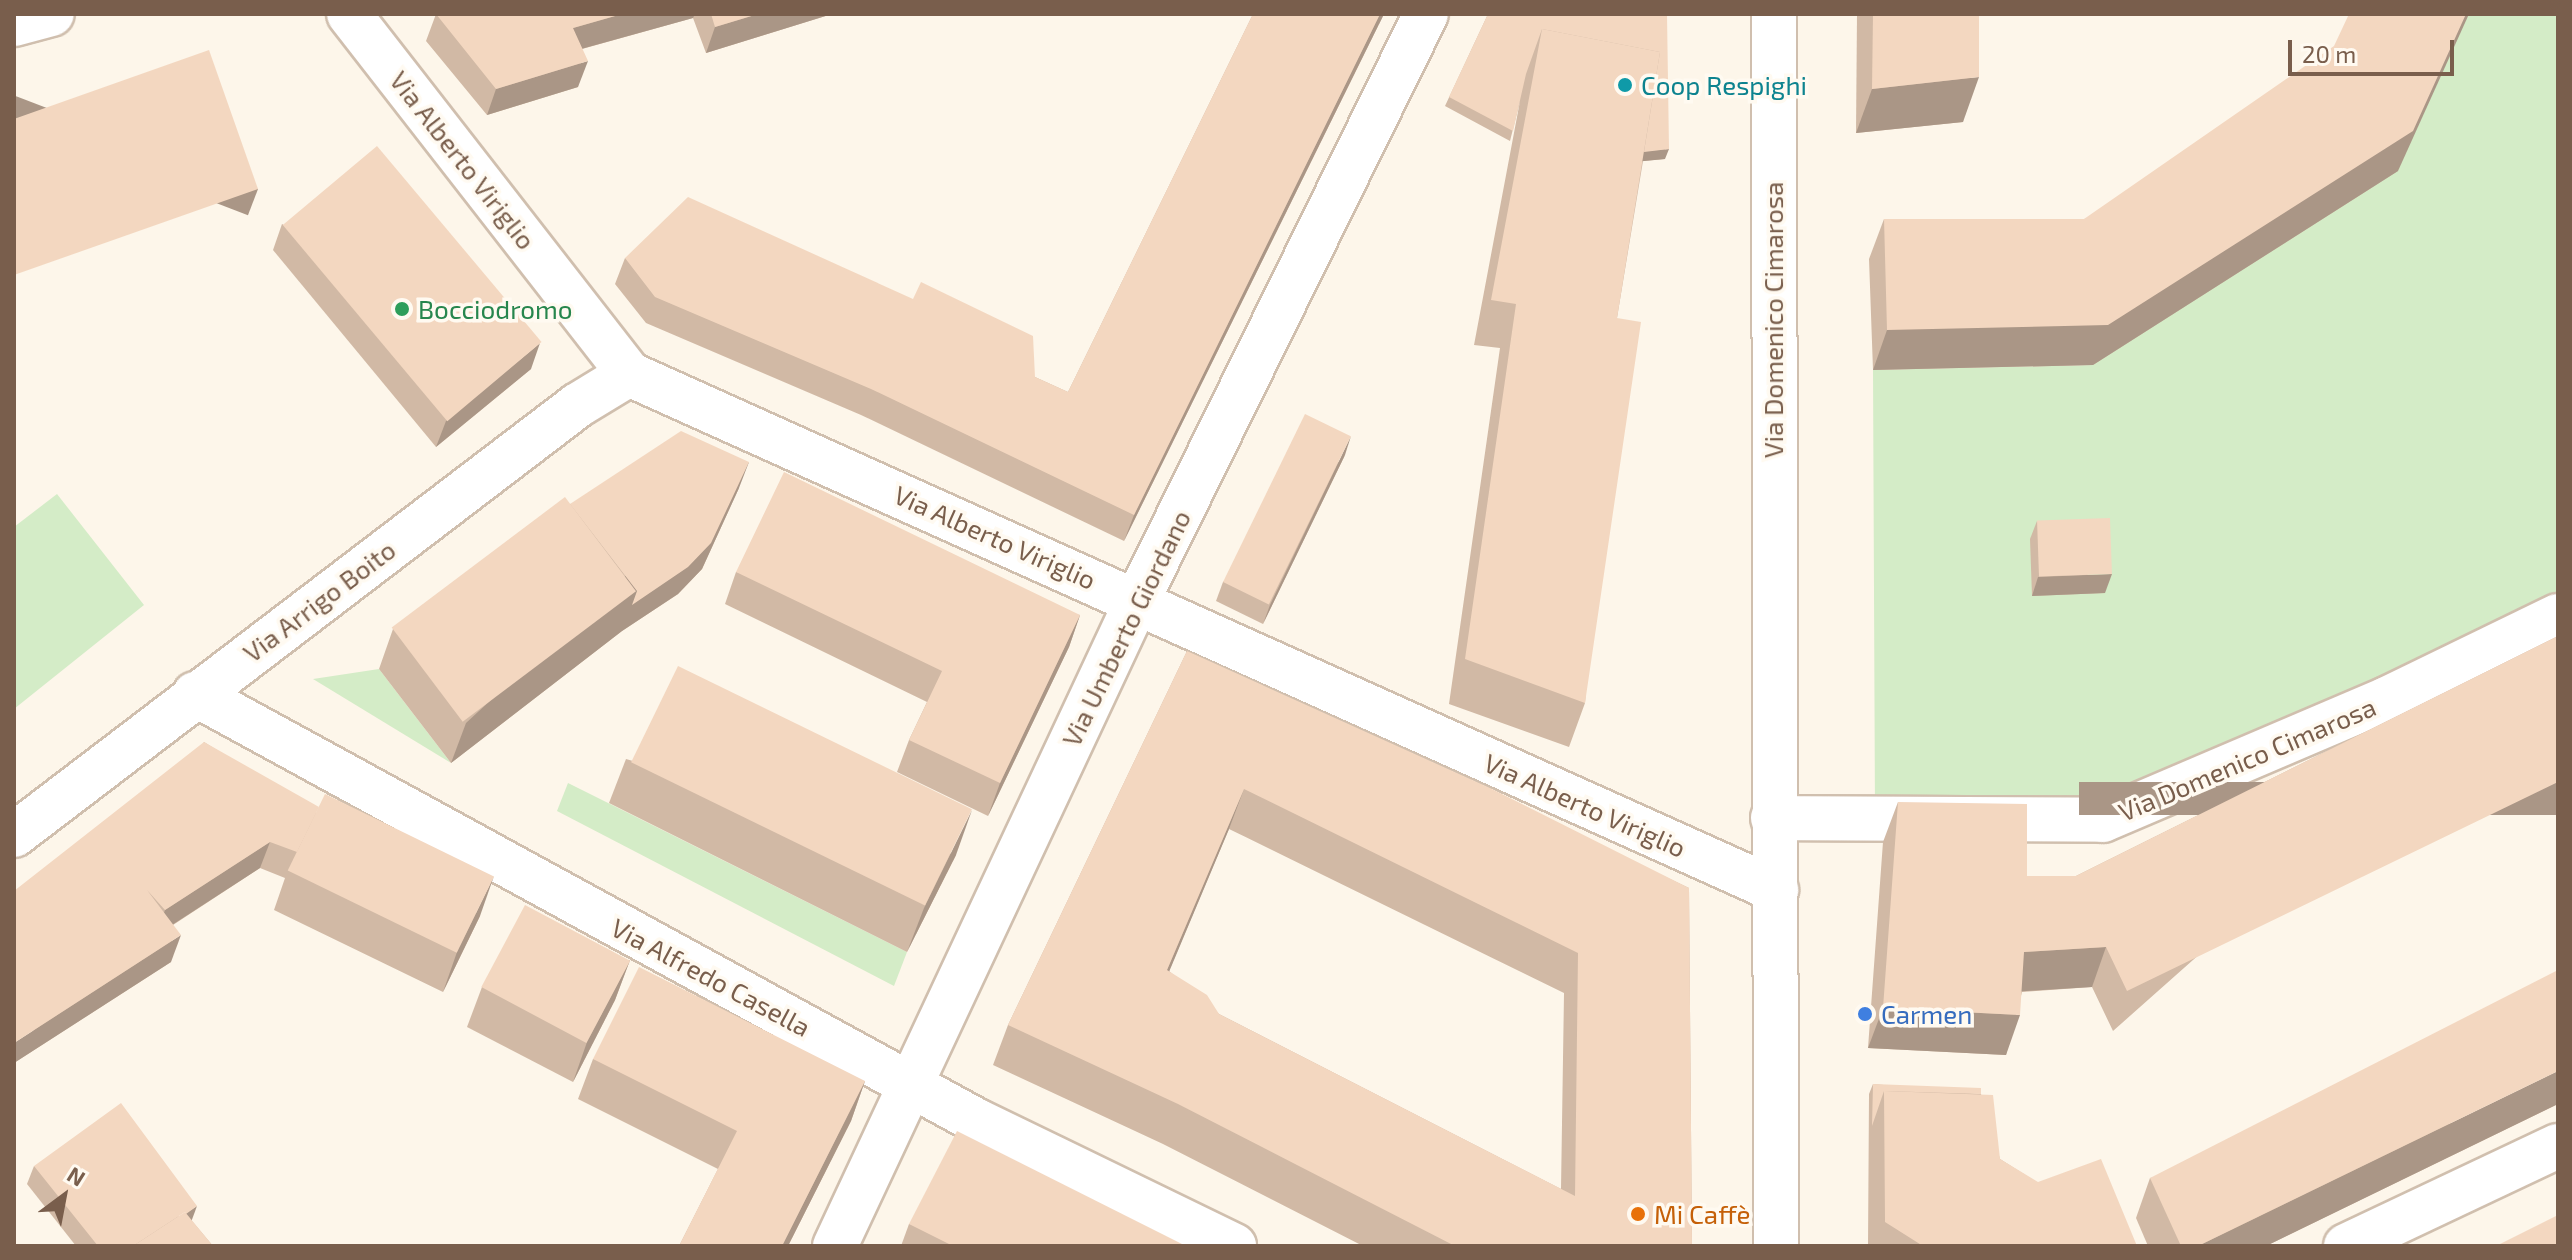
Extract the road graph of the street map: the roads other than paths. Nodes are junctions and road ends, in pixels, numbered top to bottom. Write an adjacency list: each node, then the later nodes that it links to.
1 (52, 14): 5 (street)
2 (349, 14): 6 (street, Via Alberto Viriglio)
3 (1426, 14): 7 (street, Via Umberto Giordano)
4 (1774, 14): 10 (street, Via Domenico Cimarosa)
5 (14, 24)
6 (629, 374): 7 (street, Via Alberto Viriglio); 9 (street, Via Arrigo Boito)
7 (1137, 601): 12 (street, Via Alberto Viriglio); 13 (street, Via Umberto Giordano)
8 (2558, 616): 10 (street, Via Domenico Cimarosa)
9 (195, 694): 11 (street, Via Arrigo Boito); 13 (street, Via Alfredo Casella)
10 (1773, 818): 12 (street, Via Domenico Cimarosa)
11 (14, 835)
12 (1776, 890): 17 (street, Via Domenico Cimarosa)
13 (910, 1084): 15 (street, Via Umberto Giordano); 16 (street, Via Alfredo Casella)
14 (2558, 1146): 18 (street)
15 (835, 1246)
16 (1234, 1246)
17 (1776, 1246)
18 (2346, 1246)

